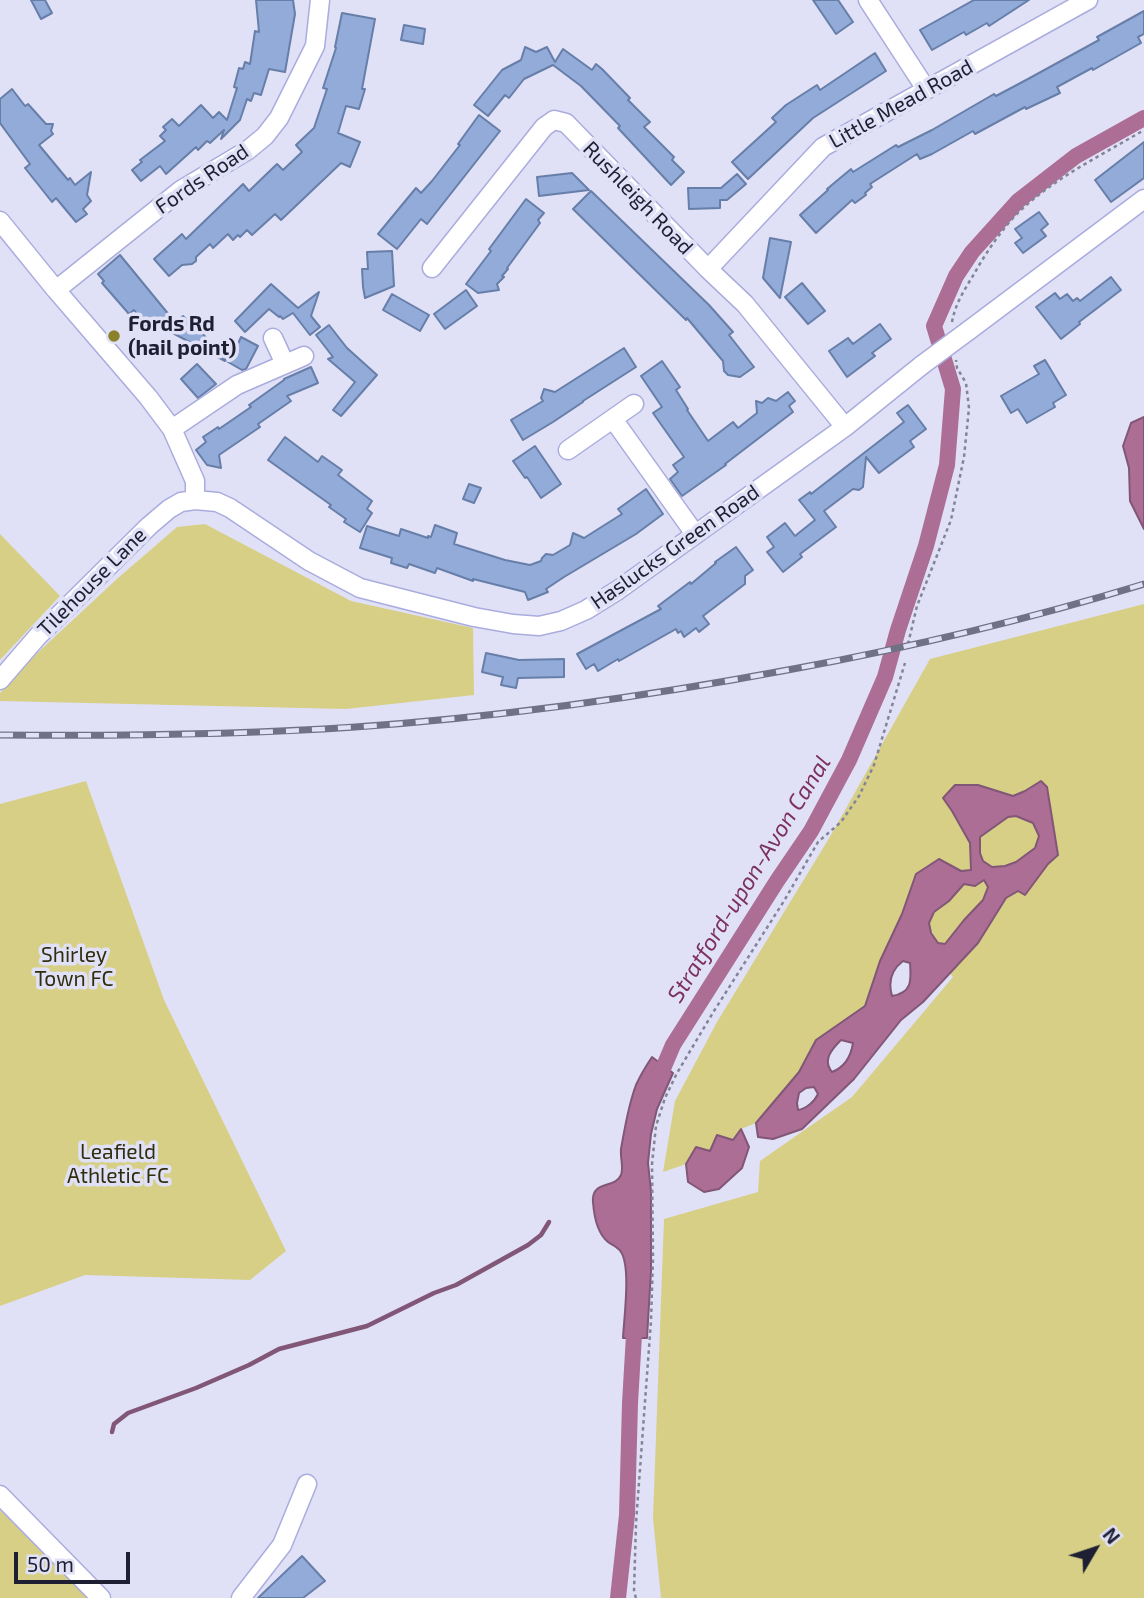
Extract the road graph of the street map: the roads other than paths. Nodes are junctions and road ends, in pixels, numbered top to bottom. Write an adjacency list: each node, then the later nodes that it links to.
1 (320, 0): 9 (street, Fords Road)
2 (868, 0): 4 (street)
3 (1088, 0): 4 (street, Little Mead Road)
4 (926, 89): 8 (street, Little Mead Road)
5 (1144, 199): 15 (street, Haslucks Green Road, bridge)
6 (0, 221): 9 (street)
7 (432, 268): 8 (street, Rushleigh Road)
8 (708, 270): 15 (street, Rushleigh Road)
9 (56, 290): 16 (street)
10 (273, 338): 12 (street)
11 (304, 356): 12 (street)
12 (285, 364): 16 (street)
13 (634, 404): 14 (street)
14 (613, 419): 17 (street); 19 (street)
15 (845, 427): 19 (street, Haslucks Green Road)
16 (172, 429): 18 (street)
17 (568, 450)
18 (195, 500): 19 (street, Haslucks Green Road); 20 (street, Tilehouse Lane)
19 (695, 534)
20 (0, 680)
21 (307, 1485): 24 (street)
22 (0, 1495): 23 (street)
23 (101, 1598)
24 (241, 1598)

